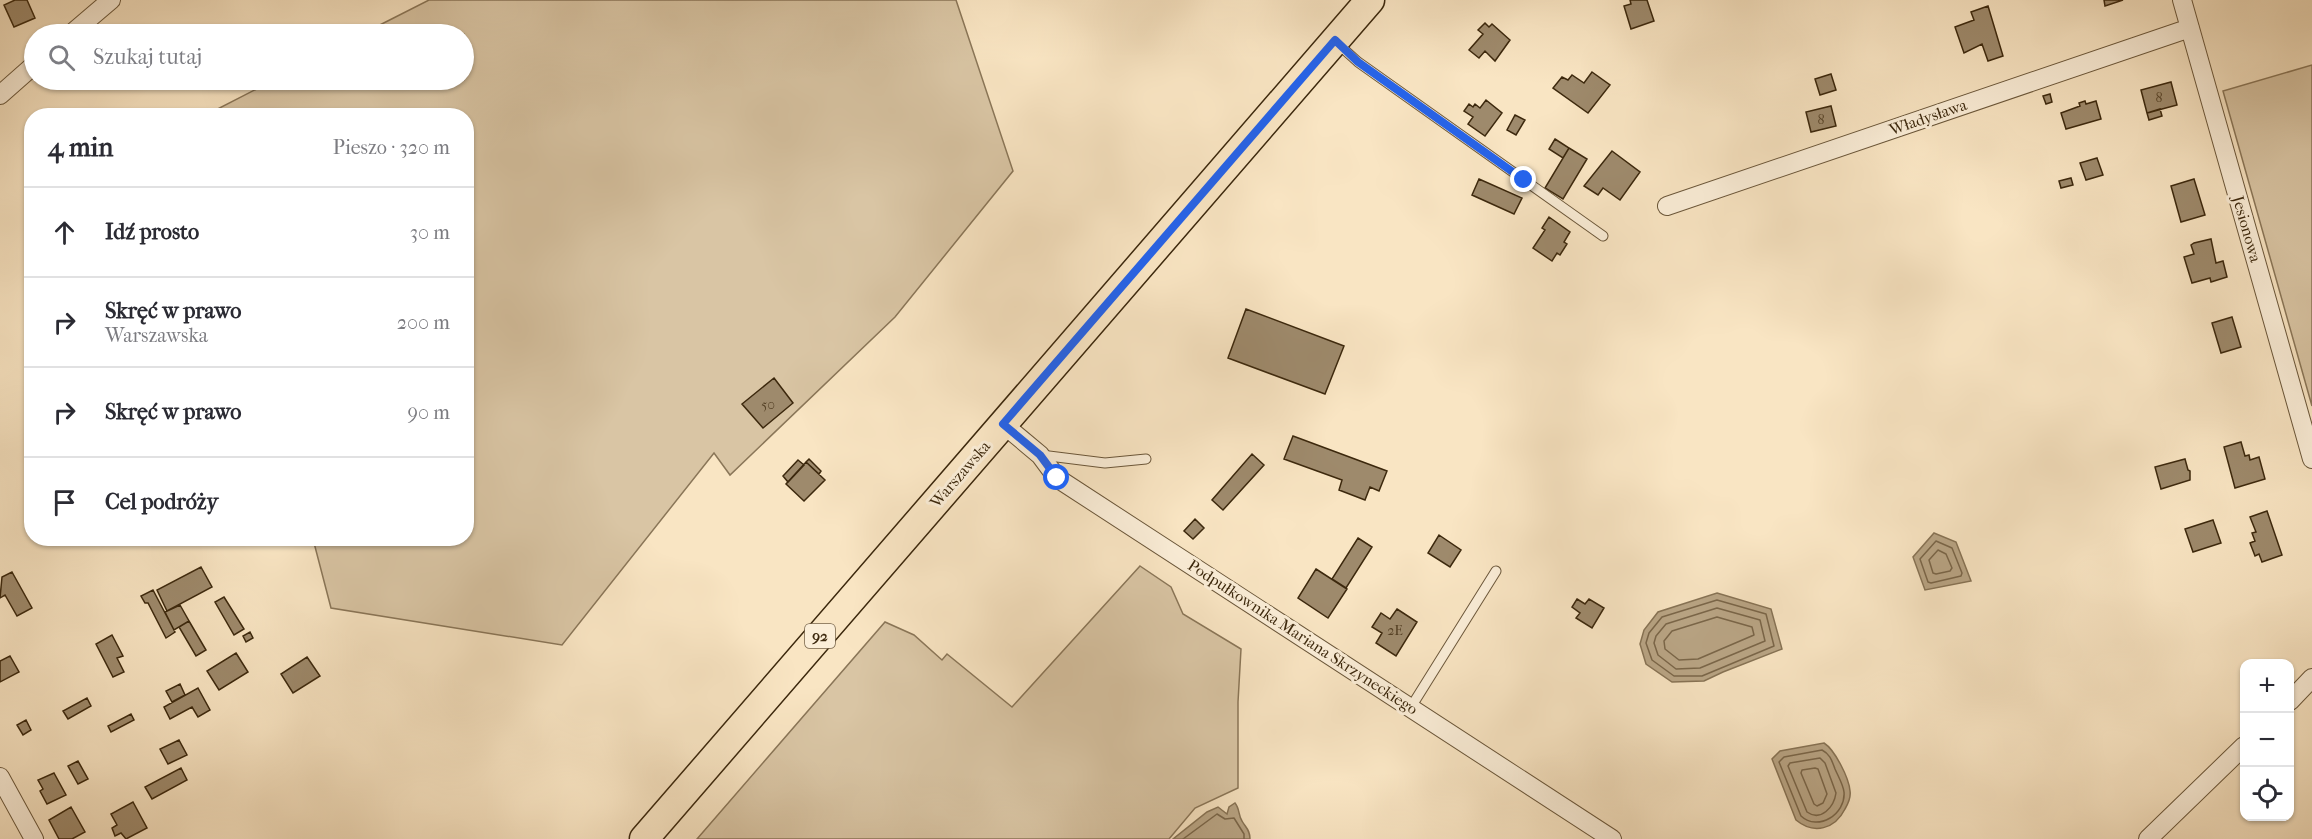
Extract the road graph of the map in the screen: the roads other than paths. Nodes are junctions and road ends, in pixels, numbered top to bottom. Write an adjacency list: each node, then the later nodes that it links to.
1 (111, 0): 4 (street)
2 (1370, 0): 6 (main road, Warszawska / 92)
3 (2182, 0): 5 (street, Jesionowa)
4 (83, 24)
5 (2190, 28): 9 (street, Władysława); 14 (street, Jesionowa)
6 (1335, 40): 10 (lane); 11 (main road, Warszawska / 92)
7 (24, 74): 8 (street)
8 (0, 95)
9 (1667, 206)
10 (1603, 236)
11 (1003, 424): 12 (street, Podpułkownika Mariana Skrzyneckiego); 22 (main road, Warszawska / 92)
12 (1040, 455): 13 (lane); 18 (street, Podpułkownika Mariana Skrzyneckiego)
13 (1146, 459)
14 (2312, 459)
15 (1496, 571): 18 (lane)
16 (2312, 678): 17 (street)
17 (2294, 696)
18 (1410, 707): 23 (street, Podpułkownika Mariana Skrzyneckiego)
19 (2240, 750): 24 (street)
20 (0, 777): 21 (street)
21 (34, 839)
22 (644, 839)
23 (1612, 839)
24 (2148, 839)

